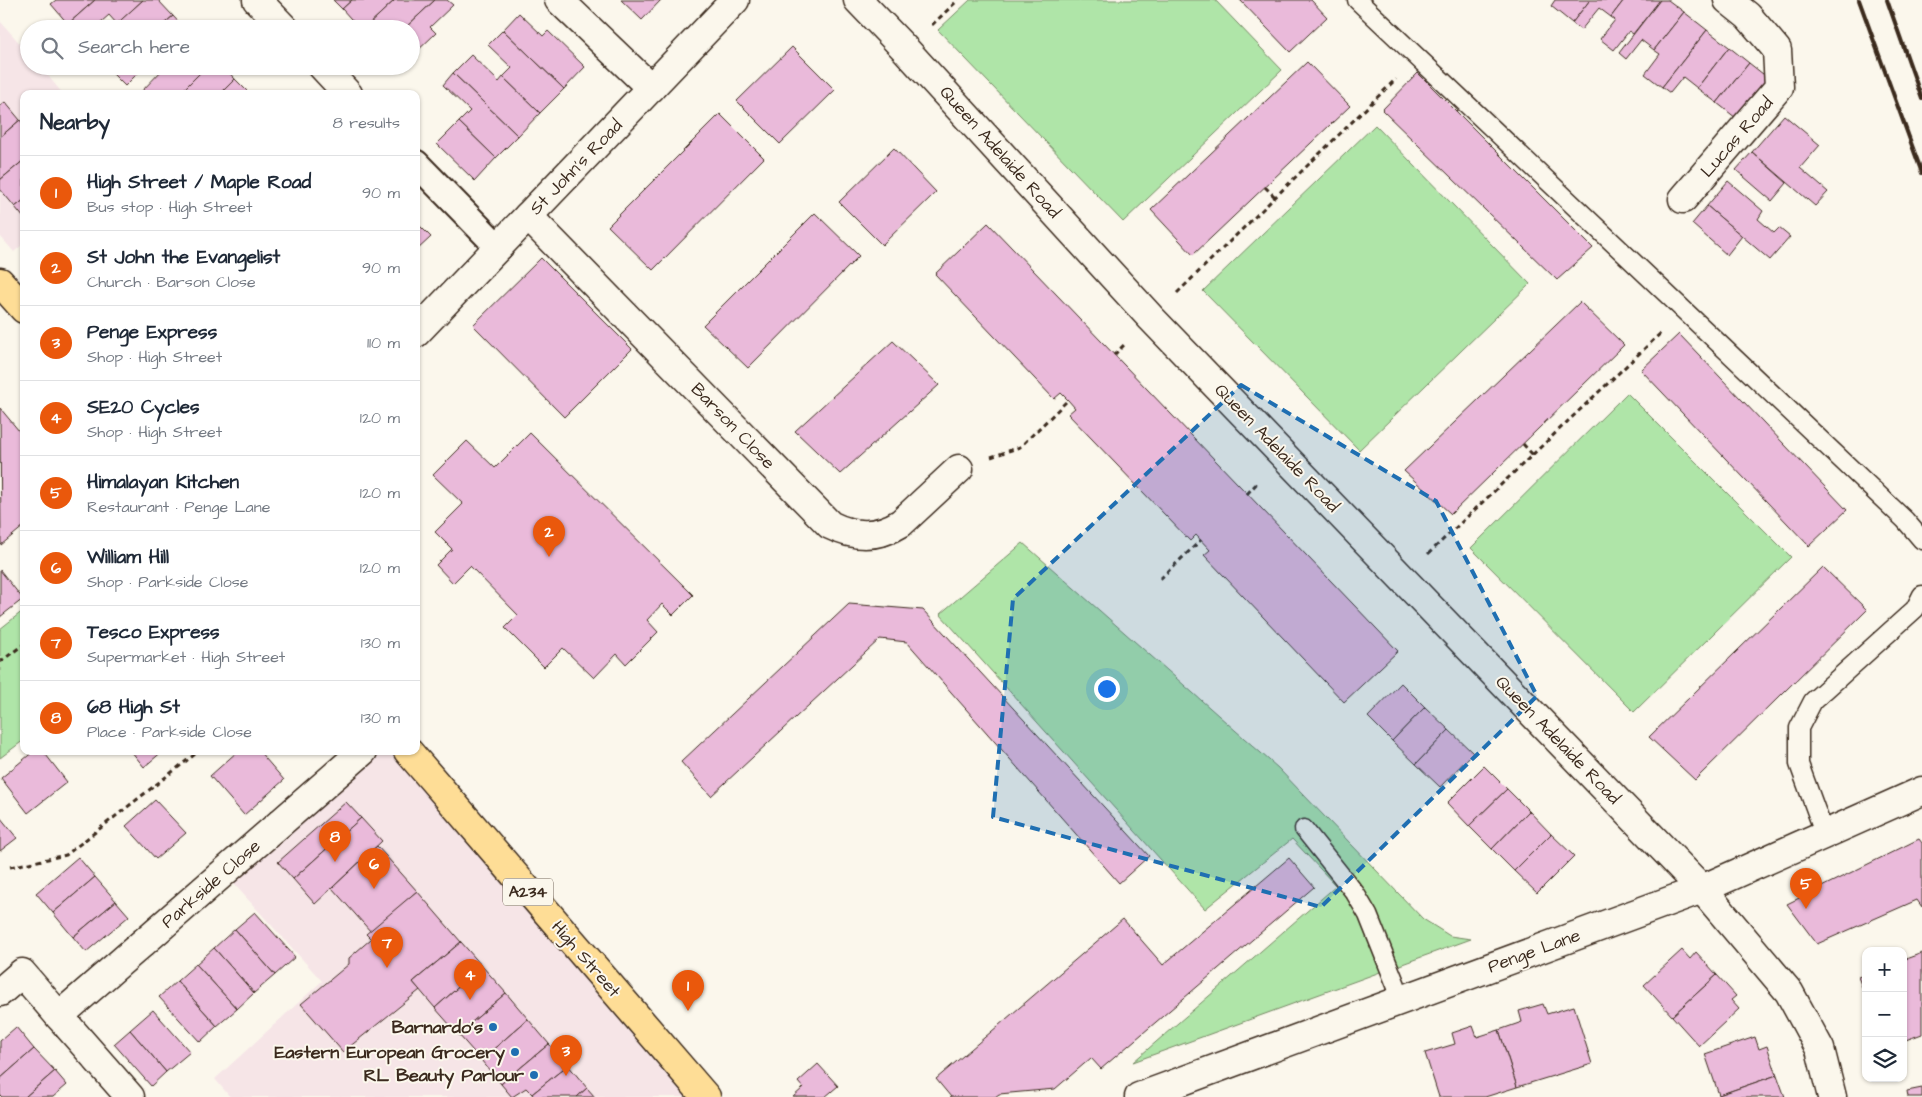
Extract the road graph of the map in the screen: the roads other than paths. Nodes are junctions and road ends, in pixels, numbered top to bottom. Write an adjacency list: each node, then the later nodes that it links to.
1 (257, 0): 7 (street)
2 (559, 0): 9 (street)
3 (735, 0): 9 (street, St John's Road)
4 (858, 0): 26 (street, Queen Adelaide Road)
5 (1358, 0): 19 (lane)
6 (1728, 0): 12 (street, Lucas Road)
7 (276, 20)
8 (330, 75): 10 (street)
9 (651, 88): 13 (street, St John's Road)
10 (344, 90)
11 (420, 167): 14 (street)
12 (1683, 200)
13 (528, 216): 14 (street, St John's Road); 18 (street, Barson Close)
14 (499, 248): 17 (street, St John's Road)
15 (0, 282): 16 (main road)
16 (20, 304)
17 (420, 329)
18 (959, 469)
19 (1922, 540)
20 (1922, 595): 25 (lane)
21 (358, 755): 29 (street, Parkside Close)
22 (411, 755): 31 (main road, High Street / A234)
23 (1921, 793): 25 (street, Penge Lane)
24 (1304, 829): 28 (lane)
25 (1826, 835): 26 (street, Penge Lane)
26 (1702, 889): 28 (street, Penge Lane); 33 (street, Queen Adelaide Road)
27 (0, 992): 29 (street)
28 (1402, 1000): 32 (street, Penge Lane)
29 (59, 1016): 30 (street)
30 (130, 1097)
31 (706, 1097)
32 (1139, 1097)
33 (1832, 1097)

